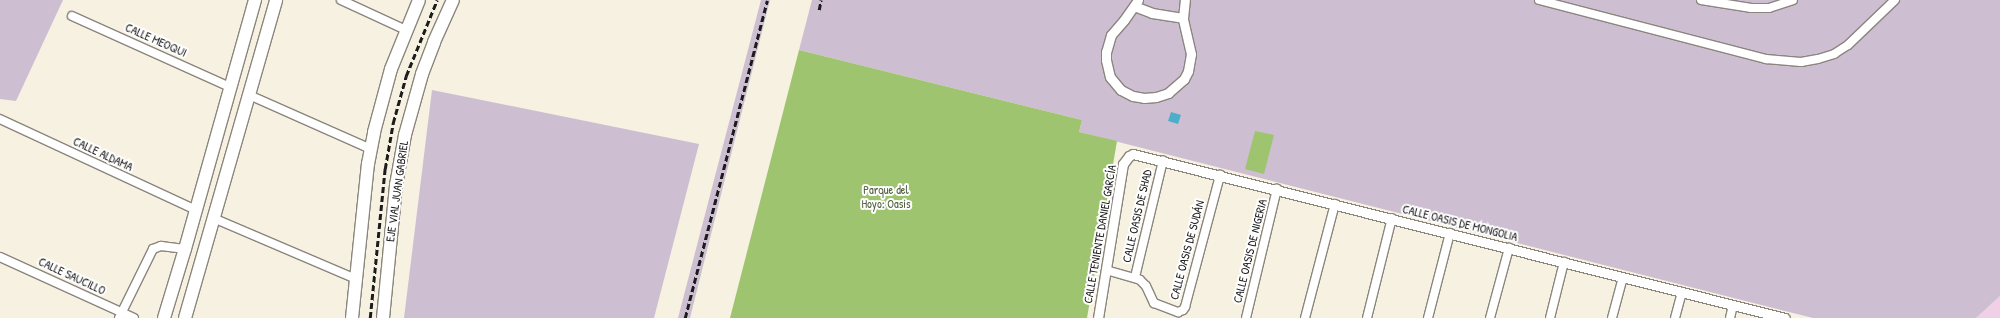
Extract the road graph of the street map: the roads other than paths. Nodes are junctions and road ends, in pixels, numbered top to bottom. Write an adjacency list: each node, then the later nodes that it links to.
1 (255, 0): 15 (main road)
2 (276, 0): 16 (main road)
3 (342, 0): 14 (street)
4 (419, 0): 14 (main road)
5 (453, 0): 43 (main road, EJE VIAL JUAN GABRIEL)
6 (1185, 0): 13 (street)
7 (1539, 0): 10 (street)
8 (1701, 0): 9 (street)
9 (1793, 0)
10 (1895, 0)
11 (1136, 3): 13 (street); 13 (street)
12 (72, 16): 15 (street, CALLE MEOQUI)
13 (1183, 18)
14 (406, 30): 18 (main road)
15 (230, 87): 24 (main road)
16 (249, 95): 18 (street); 25 (main road)
17 (0, 120): 24 (street, CALLE ALDAMA)
18 (371, 150): 35 (main road)
19 (1129, 156): 20 (street, CALLE OASIS DE MONGOLIA); 32 (street, CALLE TENIENTE DANIEL GARCÍA)
20 (1163, 160): 21 (street, CALLE OASIS DE MONGOLIA); 33 (street, CALLE OASIS DE SHAD)
21 (1220, 174): 22 (street, CALLE OASIS DE MONGOLIA); 33 (street, CALLE OASIS DE SUDÁN)
22 (1278, 189): 23 (street, CALLE OASIS DE MONGOLIA); 45 (street, CALLE OASIS DE NIGERIA)
23 (1335, 204): 26 (street, CALLE OASIS DE MONGOLIA); 46 (street)
24 (196, 210): 29 (main road)
25 (213, 218): 35 (street); 41 (main road)
26 (1392, 218): 27 (street, CALLE OASIS DE MONGOLIA); 47 (street)
27 (1450, 233): 28 (street, CALLE OASIS DE MONGOLIA); 48 (street)
28 (1509, 248): 31 (street, CALLE OASIS DE MONGOLIA); 49 (street)
29 (185, 249): 38 (street); 40 (main road)
30 (0, 256): 38 (street, CALLE SAUCILLO)
31 (1564, 262): 34 (street, CALLE OASIS DE MONGOLIA); 50 (street)
32 (1106, 270): 33 (street); 44 (street, CALLE TENIENTE DANIEL GARCÍA)
33 (1135, 277)
34 (1623, 277): 36 (street, CALLE OASIS DE MONGOLIA); 51 (street)
35 (356, 278): 42 (main road)
36 (1682, 292): 37 (street, CALLE OASIS DE MONGOLIA); 52 (street)
37 (1734, 305): 53 (street); 54 (street, CALLE OASIS DE MONGOLIA)
38 (120, 315): 39 (street, CALLE SAUCILLO)
39 (134, 318)
40 (164, 318)
41 (185, 318)
42 (352, 318)
43 (383, 318)
44 (1098, 318)
45 (1246, 318)
46 (1306, 318)
47 (1367, 318)
48 (1428, 318)
49 (1490, 318)
50 (1550, 318)
51 (1612, 318)
52 (1675, 318)
53 (1730, 318)
54 (1784, 318)

